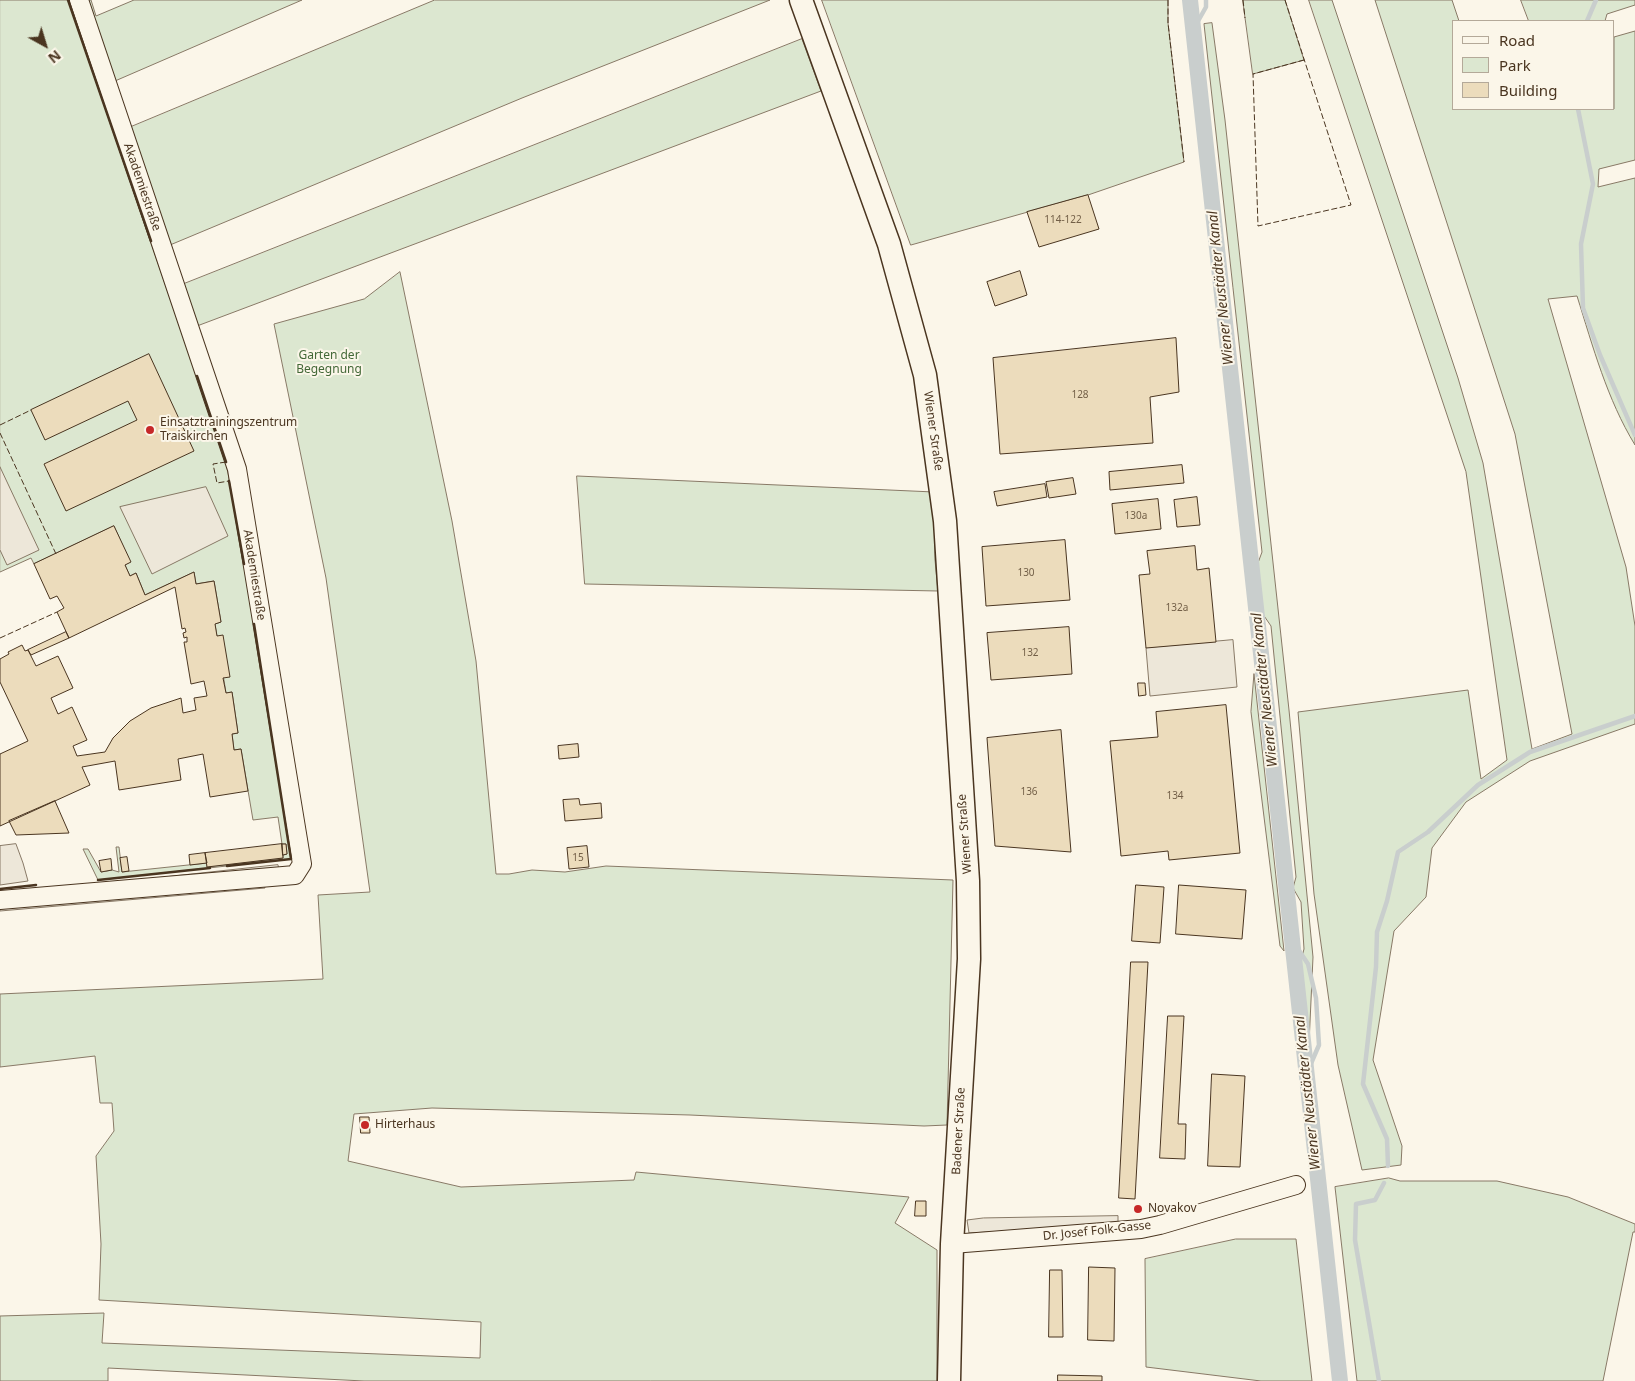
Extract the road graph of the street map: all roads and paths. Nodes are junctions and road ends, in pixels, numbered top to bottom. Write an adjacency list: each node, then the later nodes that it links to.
1 (79, 0): 4 (street, Akademiestraße)
2 (801, 0): 3 (main road, Wiener Straße)
3 (968, 881): 6 (main road, Badener Straße)
4 (0, 900)
5 (1296, 1185): 6 (street, Dr. Josef Folk-Gasse)
6 (952, 1244): 7 (main road, Badener Straße)
7 (948, 1381)

